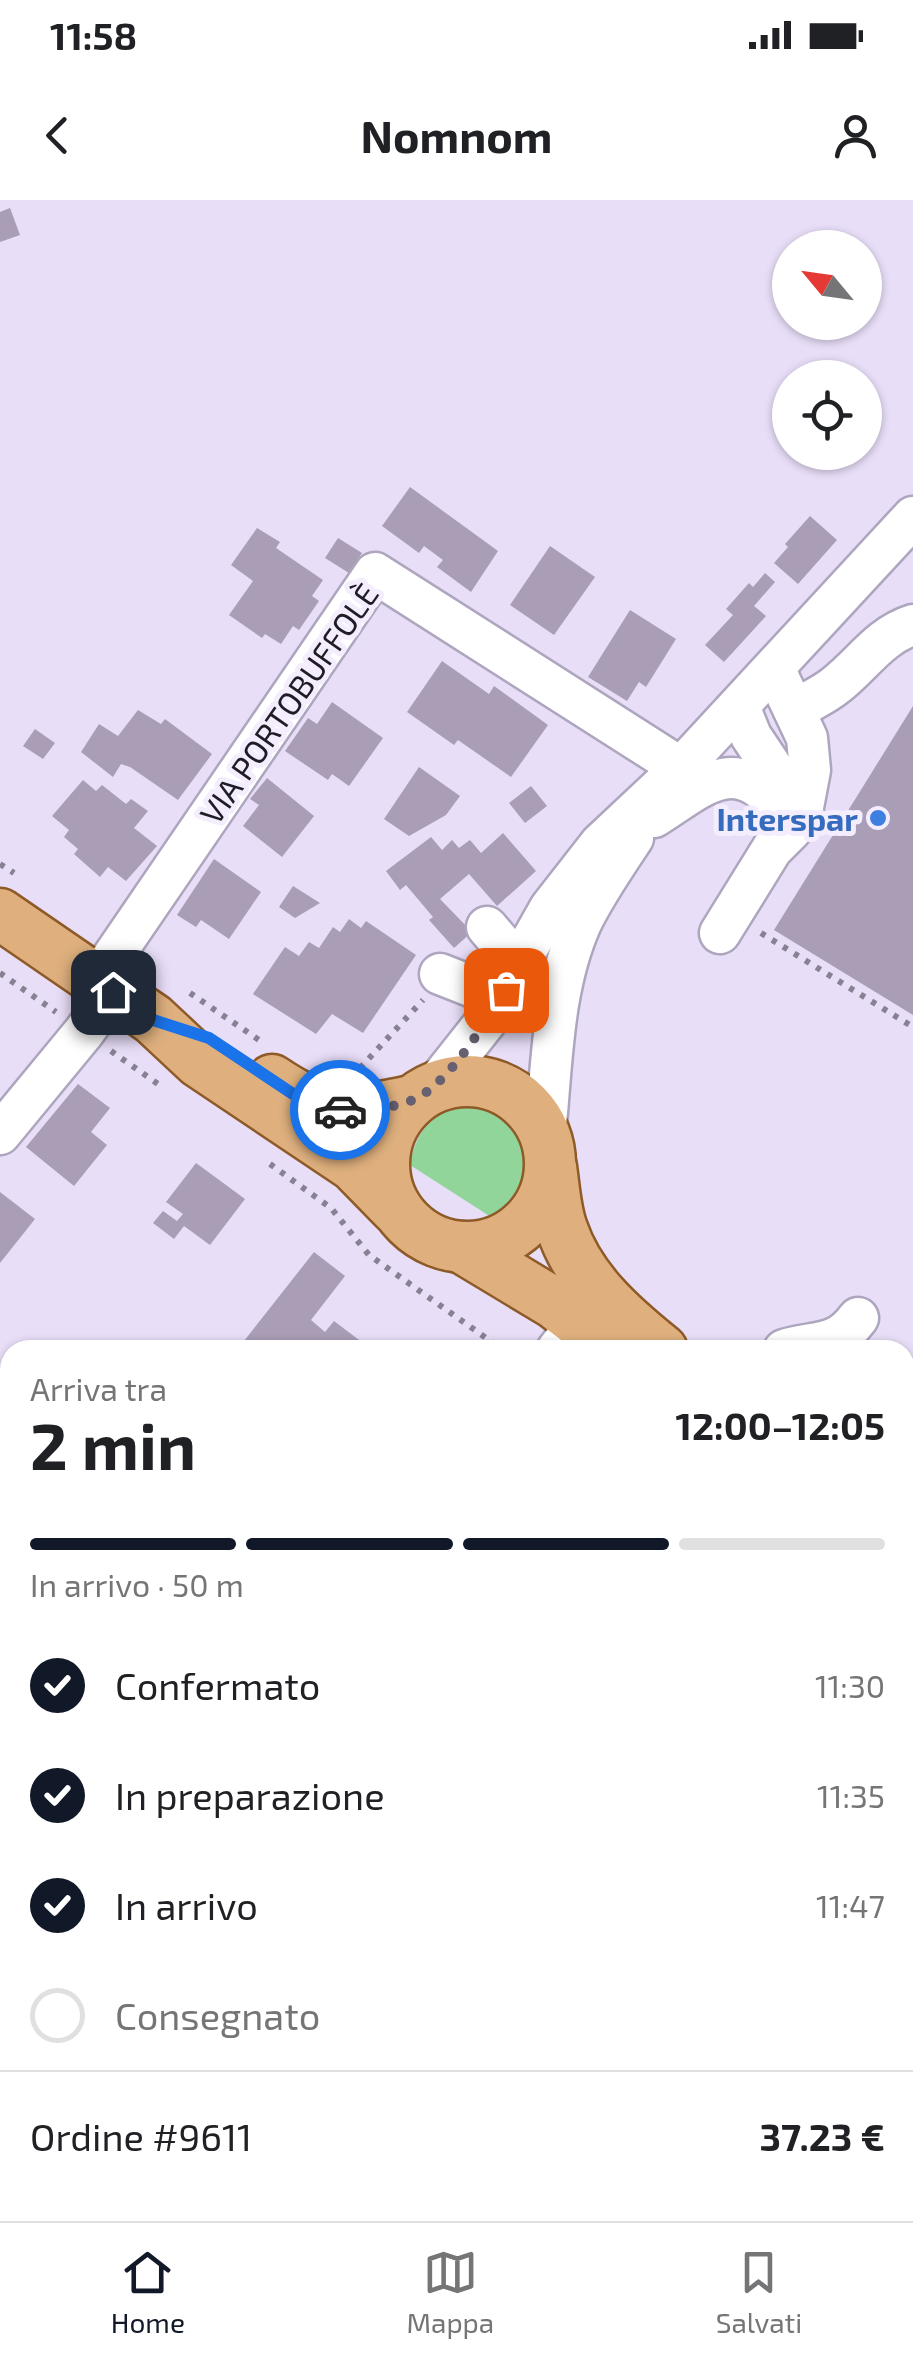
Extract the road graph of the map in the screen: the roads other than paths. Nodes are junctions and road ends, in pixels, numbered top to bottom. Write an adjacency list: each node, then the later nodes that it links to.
1 (913, 517): 3 (street)
2 (913, 625): 5 (street)
3 (774, 668): 4 (street); 5 (street)
4 (739, 706): 6 (street); 7 (street)
5 (794, 710): 9 (street)
6 (680, 768): 8 (street); 14 (street); 15 (street, VIA PORTOBUFFOLÈ)
7 (775, 802): 8 (street); 9 (street)
8 (642, 824): 17 (street)
9 (772, 849): 12 (street)
10 (8, 894): 15 (main road)
11 (486, 926): 14 (street)
12 (720, 933)
13 (443, 976): 14 (street)
14 (510, 982): 17 (street); 18 (street)
15 (105, 986): 16 (main road); 19 (street)
16 (168, 1004): 18 (main road); 21 (main road)
17 (558, 1010): 20 (street)
18 (423, 1094): 20 (main road); 21 (main road)
19 (0, 1134)
20 (547, 1148): 22 (main road); 25 (main road)
21 (396, 1208): 22 (main road)
22 (461, 1247): 24 (main road)
23 (858, 1318): 26 (street)
24 (582, 1340)
25 (650, 1340)
26 (832, 1340)

